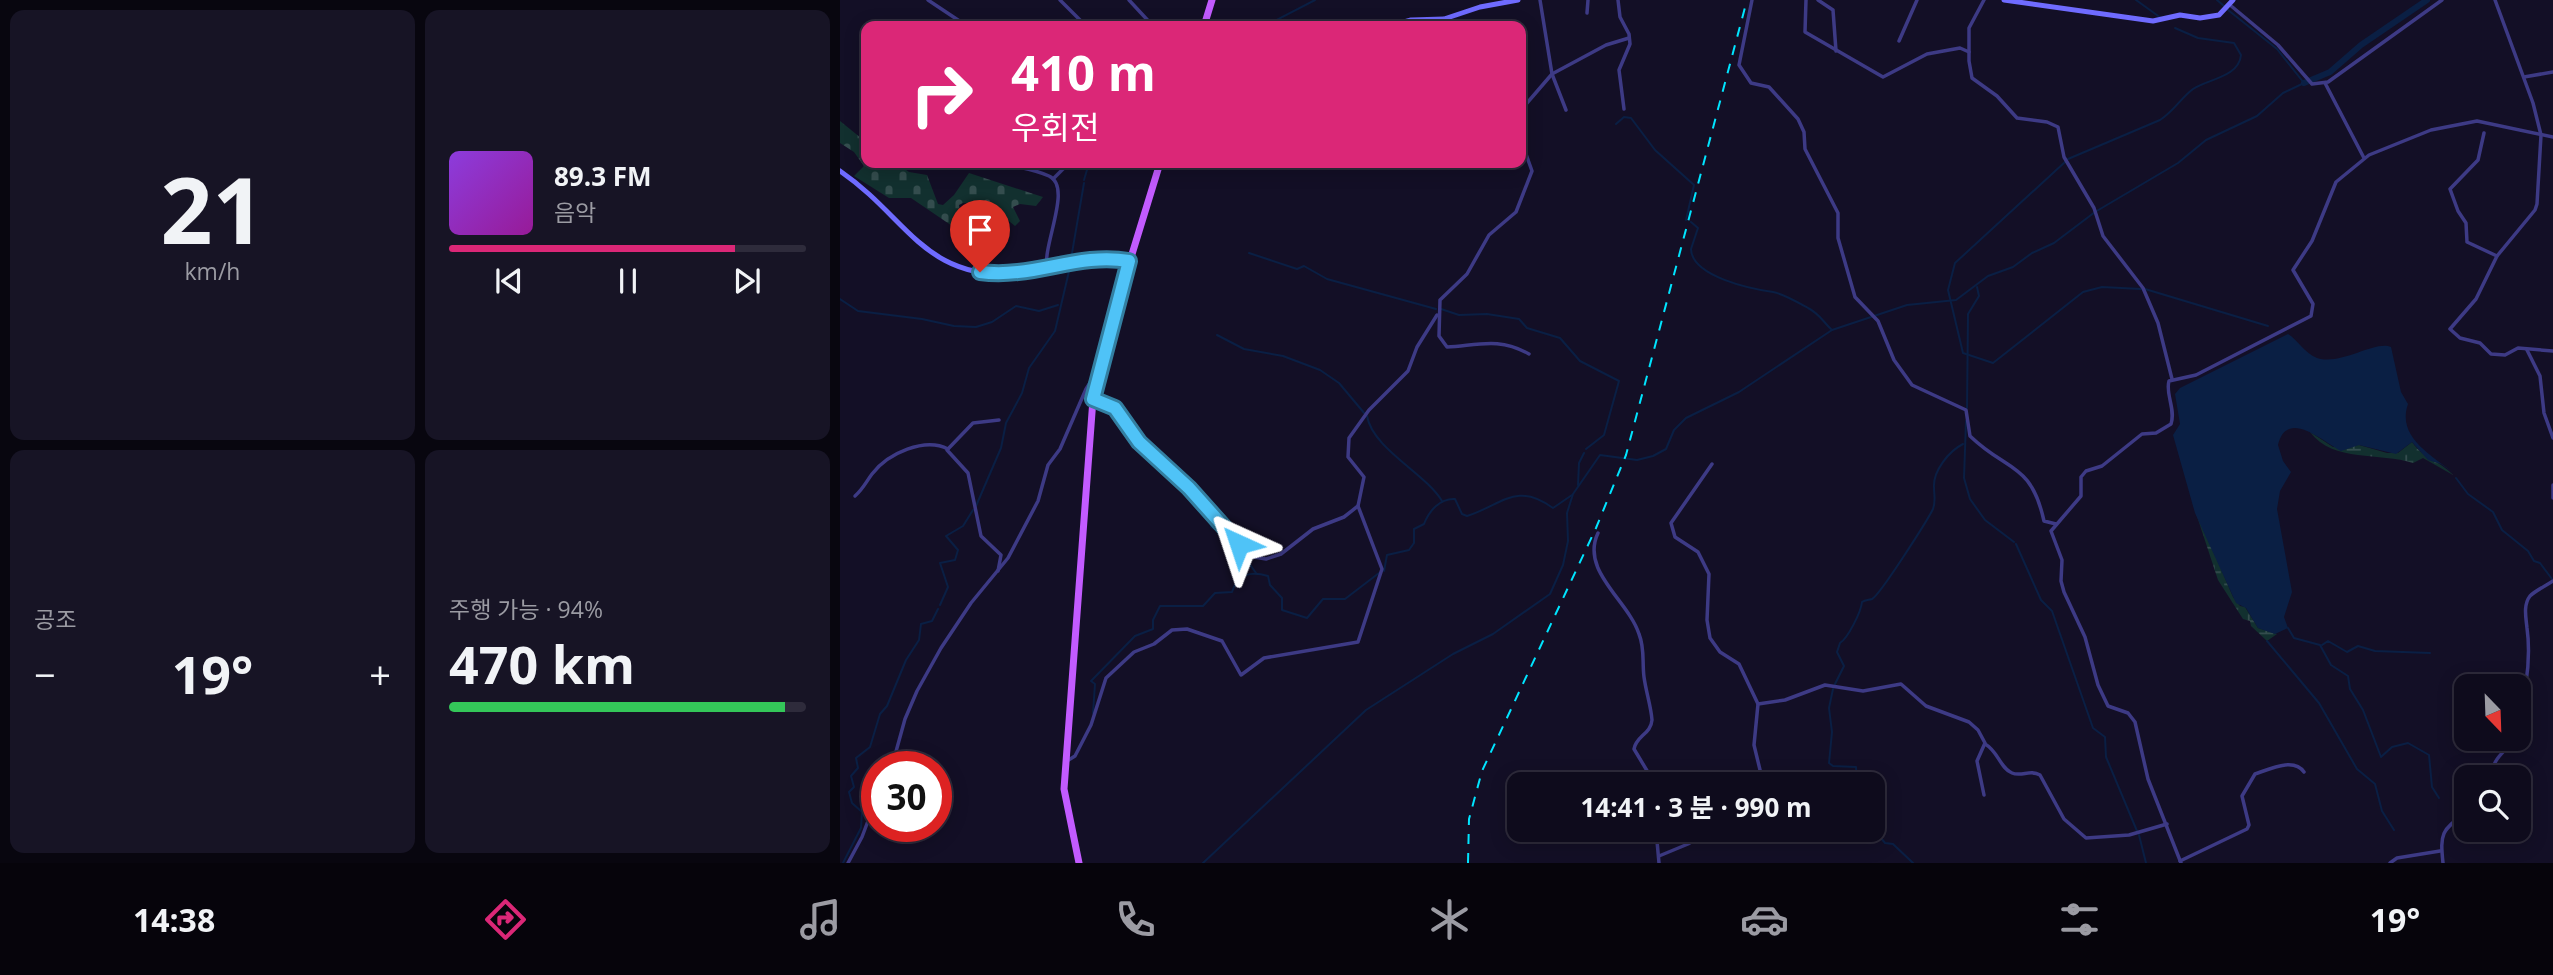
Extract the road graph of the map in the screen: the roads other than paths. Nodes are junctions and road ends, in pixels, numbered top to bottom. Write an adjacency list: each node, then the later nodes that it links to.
1 (928, 0): 20 (street)
2 (1060, 0): 21 (street)
3 (1129, 0): 22 (street)
4 (1212, 0): 23 (main road)
5 (1518, 0): 19 (street)
6 (1540, 0): 31 (street)
7 (1588, 0): 18 (street)
8 (1618, 0): 26 (street)
9 (1752, 0): 65 (street)
10 (1806, 0): 28 (street)
11 (1818, 0): 28 (street)
12 (1917, 0): 27 (street)
13 (1984, 0): 29 (street)
14 (2004, 0): 17 (street)
15 (2442, 0): 33 (street)
16 (2495, 0): 32 (street)
17 (2231, 3): 33 (street)
18 (1587, 13)
19 (1448, 18): 24 (street); 25 (street)
20 (960, 21)
21 (1081, 21)
22 (1148, 21)
23 (1206, 21)
24 (1408, 21)
25 (1449, 21)
26 (1629, 38): 31 (street); 35 (street)
27 (1899, 41)
28 (1836, 51): 29 (street)
29 (1969, 52): 55 (street)
30 (2553, 72): 32 (street)
31 (1552, 74): 34 (street); 36 (street)
32 (2524, 77): 38 (street)
33 (2325, 83): 41 (street)
34 (1526, 104)
35 (1624, 109)
36 (1566, 110)
37 (2484, 133): 47 (street)
38 (2540, 135): 39 (street); 41 (street); 47 (street)
39 (2553, 137)
40 (1526, 154): 50 (street)
41 (2364, 158): 55 (street)
42 (1017, 168): 46 (street)
43 (1064, 168): 46 (street)
44 (1158, 168): 48 (main road)
45 (840, 170): 49 (street)
46 (1053, 179): 49 (street)
47 (2497, 257): 51 (street)
48 (1129, 261): 49 (street); 54 (main road)
49 (1047, 269)
50 (1437, 315): 53 (street); 64 (street)
51 (2527, 350): 52 (street); 58 (street)
52 (2553, 351)
53 (1529, 354)
54 (1099, 369): 56 (main road); 67 (street)
55 (2172, 379): 65 (street)
56 (1093, 399): 64 (street); 73 (main road)
57 (999, 420): 59 (street)
58 (2553, 438)
59 (948, 449): 62 (street); 67 (street)
60 (1712, 464): 70 (street)
61 (2553, 485): 63 (street)
62 (855, 496)
63 (2553, 498)
64 (1358, 506): 73 (street)
65 (2056, 524): 79 (street)
66 (1598, 533): 74 (street)
67 (997, 573): 72 (street)
68 (2553, 581): 69 (street)
69 (2526, 674)
70 (1758, 704): 71 (street); 75 (street)
71 (1985, 743): 77 (street); 79 (street)
72 (896, 751)
73 (1065, 762): 87 (main road)
74 (1647, 772)
75 (1760, 772)
76 (2304, 772): 85 (street)
77 (1984, 795)
78 (2454, 823): 83 (street)
79 (2167, 824): 85 (street)
80 (861, 839): 86 (street)
81 (1657, 842): 84 (street)
82 (1691, 842): 84 (street)
83 (2440, 851): 89 (street); 90 (street)
84 (1659, 856): 88 (street)
85 (2181, 862)
86 (848, 863)
87 (1079, 863)
88 (1659, 863)
89 (2389, 863)
90 (2444, 863)

